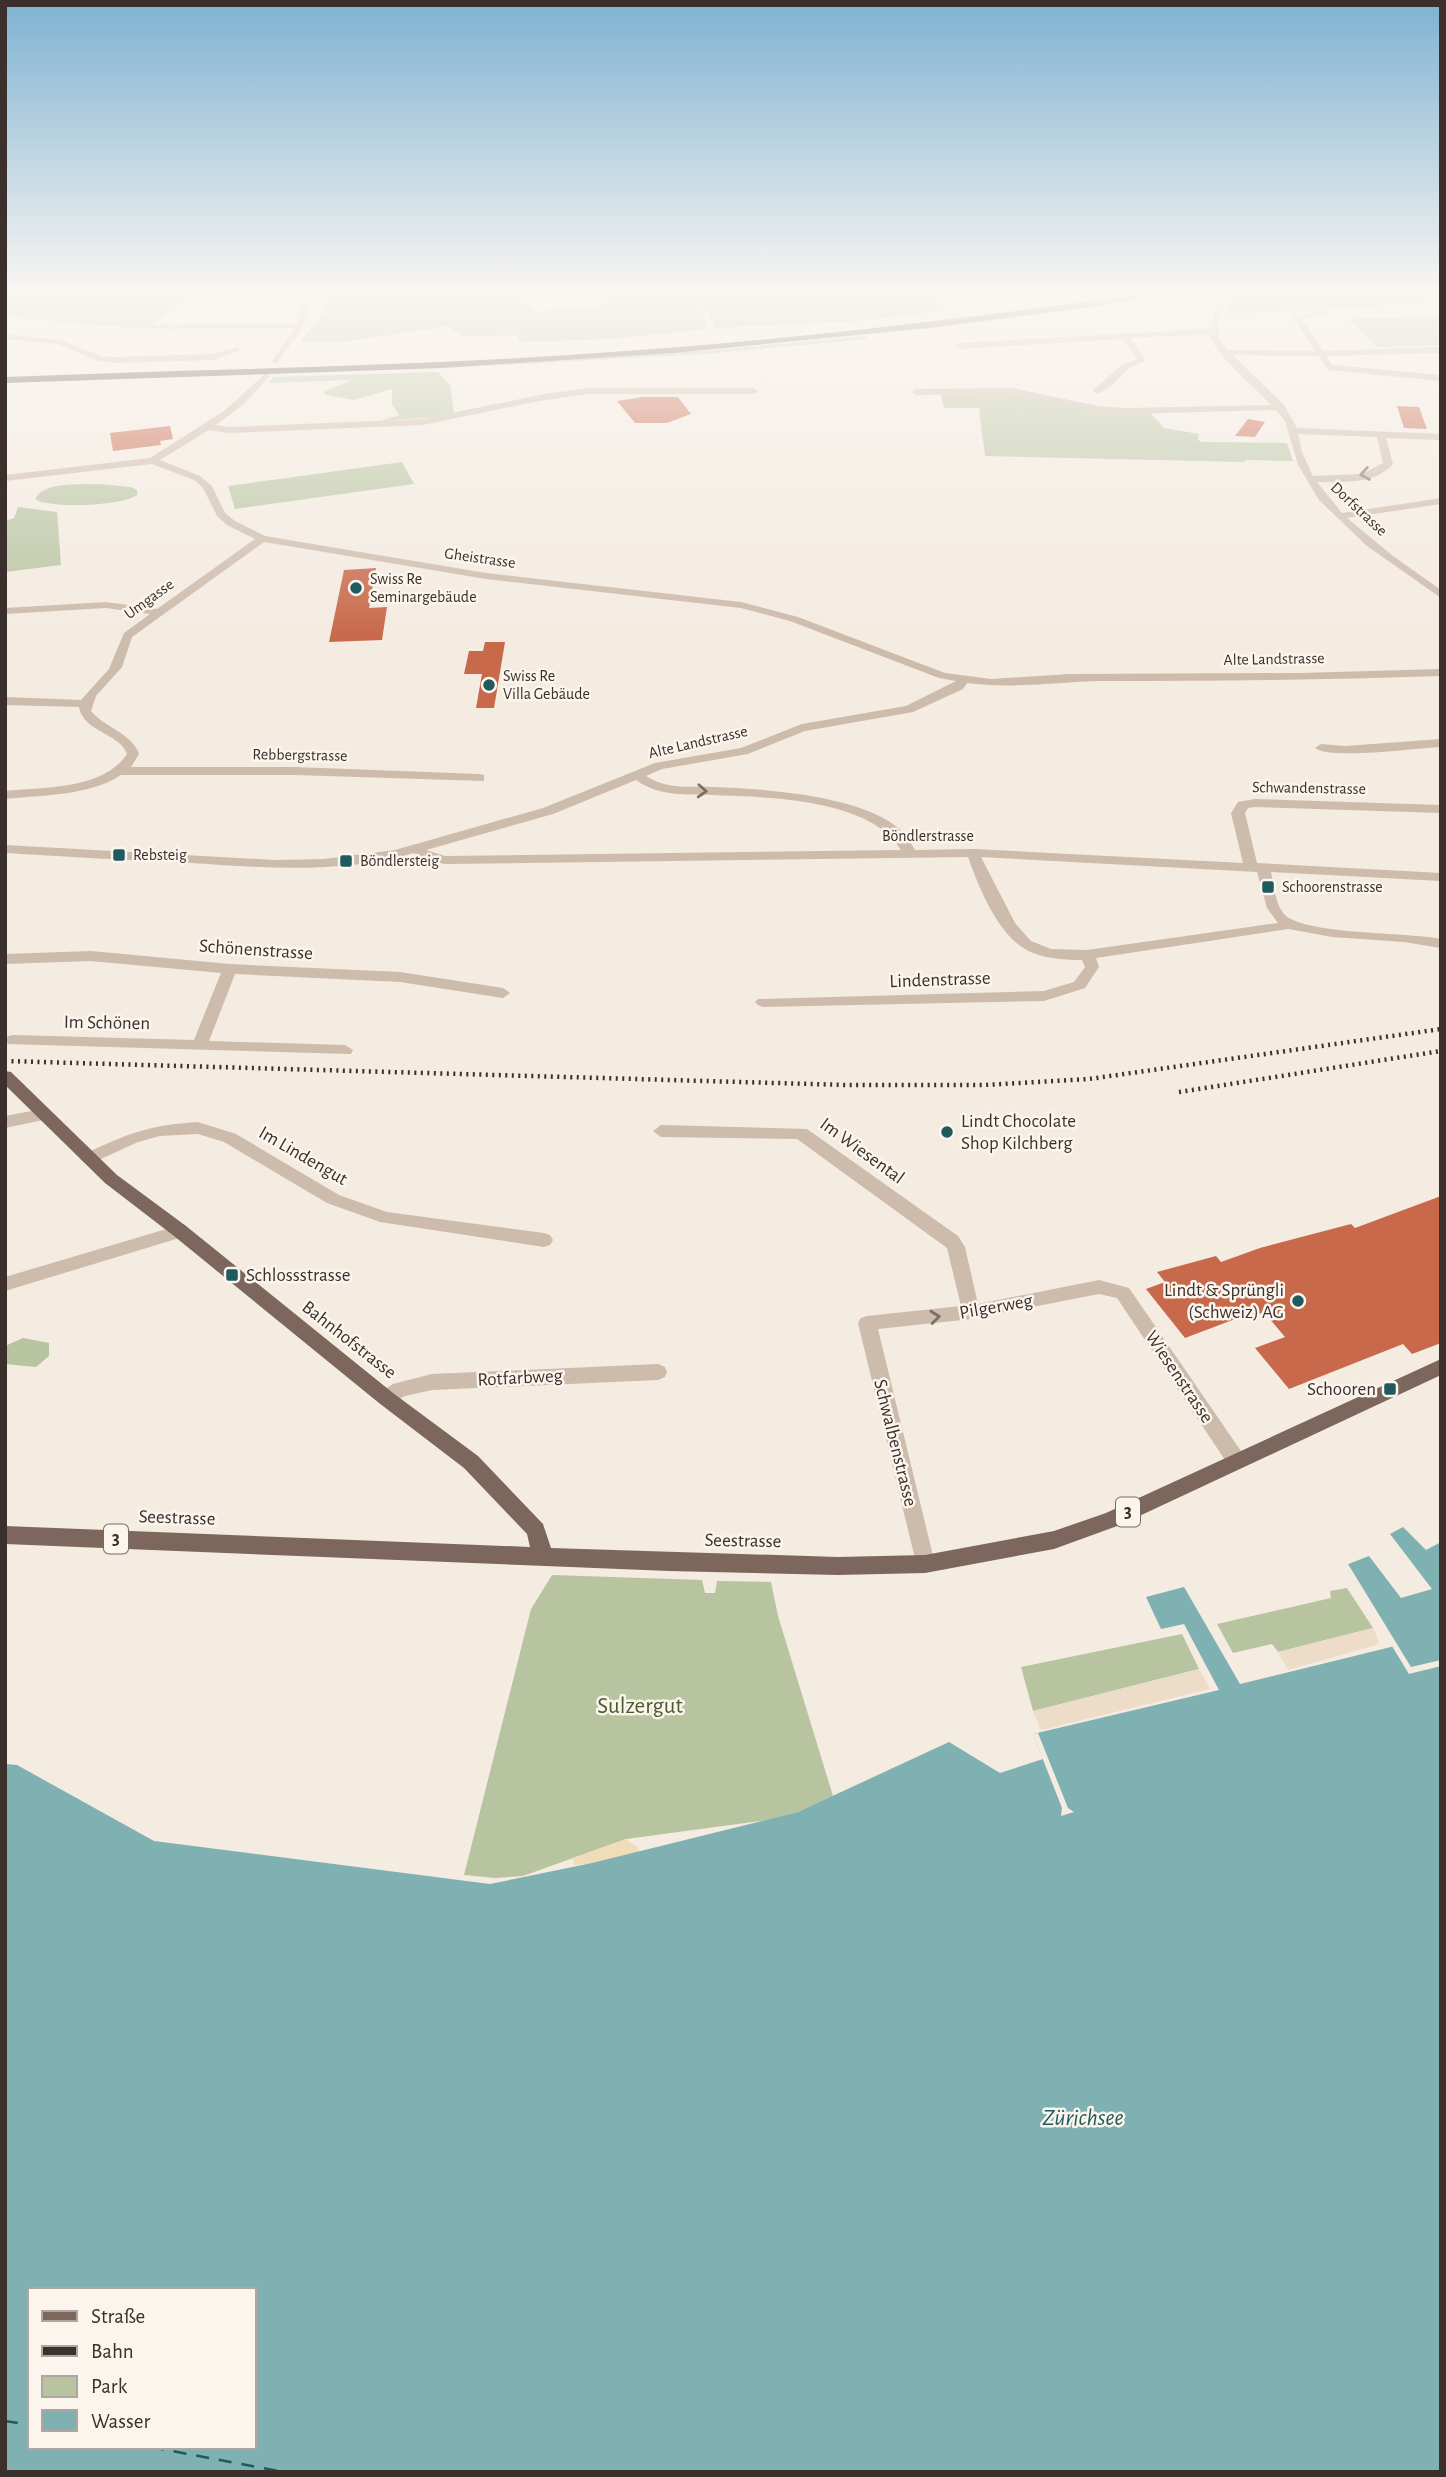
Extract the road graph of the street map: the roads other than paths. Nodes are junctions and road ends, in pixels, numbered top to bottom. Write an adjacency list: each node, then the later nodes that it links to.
1 (239, 406): 5 (street)
2 (503, 406): 5 (street)
3 (1082, 406): 4 (street)
4 (1282, 407): 6 (street, Dorfstrasse)
5 (210, 427): 9 (street)
6 (1293, 431): 7 (street); 11 (street, Dorfstrasse)
7 (1381, 435): 8 (street); 11 (street, one-way to 11)
8 (1441, 437)
9 (153, 461): 10 (street); 14 (street, Gheistrasse)
10 (5, 478)
11 (1310, 479): 13 (street, Dorfstrasse)
12 (1441, 501): 13 (street)
13 (1341, 516): 15 (street, Dorfstrasse)
14 (262, 539): 17 (street, Umgasse); 19 (street, Gheistrasse)
15 (1441, 595)
16 (5, 611): 17 (street)
17 (158, 612): 21 (street, Umgasse)
18 (1441, 672): 19 (street, Alte Landstrasse)
19 (962, 681): 25 (street, Alte Landstrasse)
20 (5, 701): 21 (street)
21 (85, 704): 24 (street)
22 (1441, 743): 23 (street)
23 (1321, 748)
24 (120, 771): 26 (street, Rebbergstrasse); 27 (street)
25 (637, 775): 30 (street, Alte Landstrasse); 31 (street, one-way to 31)
26 (479, 778)
27 (5, 795)
28 (1441, 809): 33 (street, Schwandenstrasse)
29 (5, 849): 30 (street, Alte Landstrasse)
30 (418, 849): 31 (street, Böndlerstrasse)
31 (910, 853): 32 (street, Böndlerstrasse)
32 (973, 853): 33 (street, Böndlerstrasse); 37 (street)
33 (1257, 868): 34 (street, Böndlerstrasse); 35 (street)
34 (1441, 877)
35 (1287, 924): 36 (street); 37 (street)
36 (1441, 944)
37 (1087, 955): 41 (street, Lindenstrasse)
38 (5, 959): 39 (street, Schönenstrasse)
39 (230, 969): 40 (street, Schönenstrasse); 43 (street)
40 (503, 993)
41 (763, 1002)
42 (13, 1040): 43 (street, Im Schönen)
43 (200, 1044): 44 (street, Im Schönen)
44 (345, 1050)
45 (5, 1076): 46 (main road, Bahnhofstrasse)
46 (42, 1115): 47 (street); 49 (main road, Bahnhofstrasse)
47 (5, 1122)
48 (661, 1131): 54 (street, Im Wiesental)
49 (89, 1159): 50 (main road, Bahnhofstrasse); 51 (street, Im Lindengut)
50 (180, 1231): 52 (street); 58 (main road, Bahnhofstrasse)
51 (544, 1240)
52 (5, 1284)
53 (1123, 1293): 54 (street, Pilgerweg); 59 (street, Wiesenstrasse)
54 (971, 1312): 55 (street, Pilgerweg, one-way to 54)
55 (867, 1323): 62 (street, Schwalbenstrasse)
56 (1441, 1366): 59 (main road, Seestrasse / 3)
57 (658, 1372): 58 (street, Rotfarbweg)
58 (386, 1398): 61 (main road, Bahnhofstrasse)
59 (1236, 1460): 62 (main road, Seestrasse / 3)
60 (5, 1535): 61 (main road, Seestrasse / 3)
61 (543, 1556): 62 (main road, Seestrasse / 3)
62 (925, 1564)

